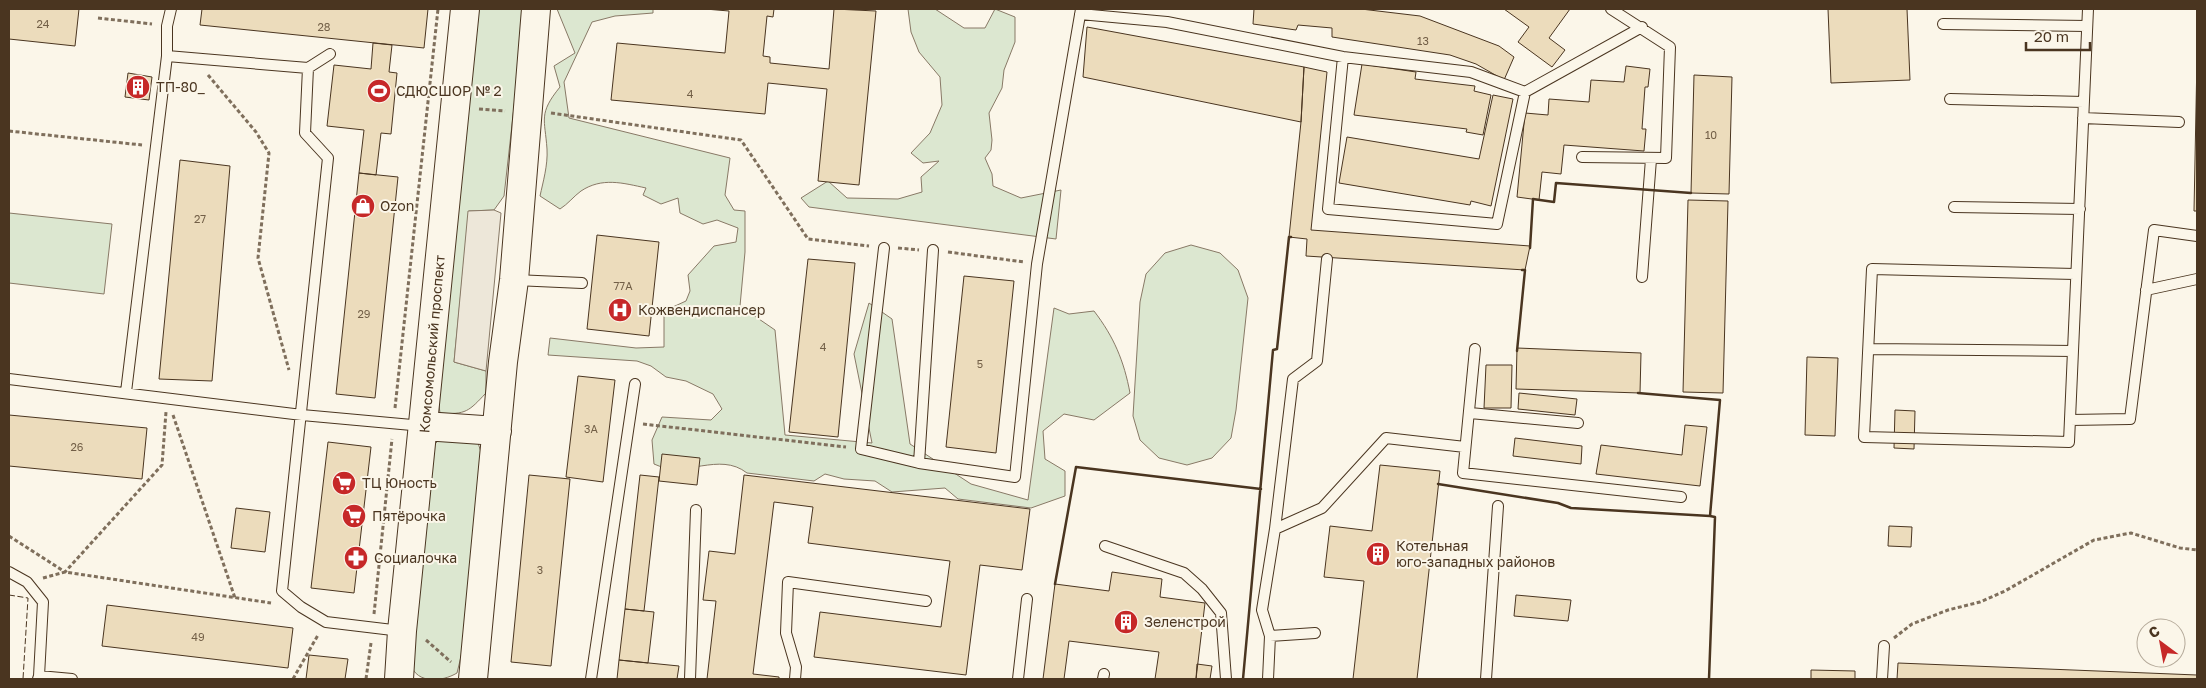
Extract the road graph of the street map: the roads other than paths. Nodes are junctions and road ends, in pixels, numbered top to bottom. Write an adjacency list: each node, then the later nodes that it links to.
1 (171, 9): 11 (lane)
2 (465, 9): 43 (main road, Комсомольский проспект)
3 (536, 9): 30 (main road)
4 (1612, 9): 9 (lane)
5 (2088, 9): 8 (lane)
6 (1080, 12): 12 (lane); 46 (lane)
7 (1943, 24): 8 (lane)
8 (2087, 26): 16 (lane)
9 (1642, 27): 14 (lane); 20 (lane)
10 (330, 54): 13 (lane)
11 (167, 56): 13 (lane); 38 (lane)
12 (1342, 57): 14 (lane); 14 (lane)
13 (308, 68): 40 (lane)
14 (1525, 92)
15 (1950, 99): 16 (lane)
16 (2084, 102): 17 (lane)
17 (2084, 118): 18 (lane); 22 (lane)
18 (2179, 122)
19 (1582, 157): 20 (lane)
20 (1651, 160): 28 (lane)
21 (1954, 207): 22 (lane)
22 (2080, 209): 27 (lane)
23 (2197, 236): 32 (lane)
24 (884, 248): 46 (lane)
25 (933, 250): 46 (lane)
26 (1327, 259): 50 (lane)
27 (2076, 274): 34 (lane); 35 (lane)
28 (1642, 277)
29 (2197, 279): 32 (lane)
30 (514, 280): 31 (lane); 44 (main road)
31 (582, 283)
32 (2146, 290): 41 (lane)
33 (1475, 349): 39 (lane)
34 (1869, 349): 35 (lane); 41 (lane)
35 (2073, 351): 41 (lane)
36 (9, 379): 38 (lane)
37 (635, 384): 63 (lane)
38 (126, 392): 40 (lane)
39 (1470, 413): 42 (lane); 45 (lane)
40 (302, 415): 43 (lane); 55 (lane)
41 (2070, 420)
42 (1578, 423)
43 (424, 426): 44 (main road); 55 (main road, Комсомольский проспект)
44 (497, 431): 59 (main road)
45 (1465, 447): 47 (lane); 50 (lane)
46 (920, 463)
47 (1681, 497)
48 (1498, 506): 69 (lane)
49 (696, 510): 64 (lane)
50 (1275, 529): 57 (lane)
51 (1105, 546): 67 (lane)
52 (9, 572): 60 (lane)
53 (1027, 599): 66 (lane)
54 (926, 601): 65 (lane)
55 (402, 626): 62 (main road, Комсомольский проспект)
56 (1315, 634): 57 (lane)
57 (1270, 636): 68 (lane)
58 (1884, 646): 70 (lane)
59 (473, 677)
60 (38, 678): 61 (lane)
61 (72, 679)
62 (399, 679)
63 (591, 679)
64 (690, 679)
65 (795, 679)
66 (1018, 679)
67 (1226, 679)
68 (1268, 679)
69 (1486, 679)
70 (1882, 679)

